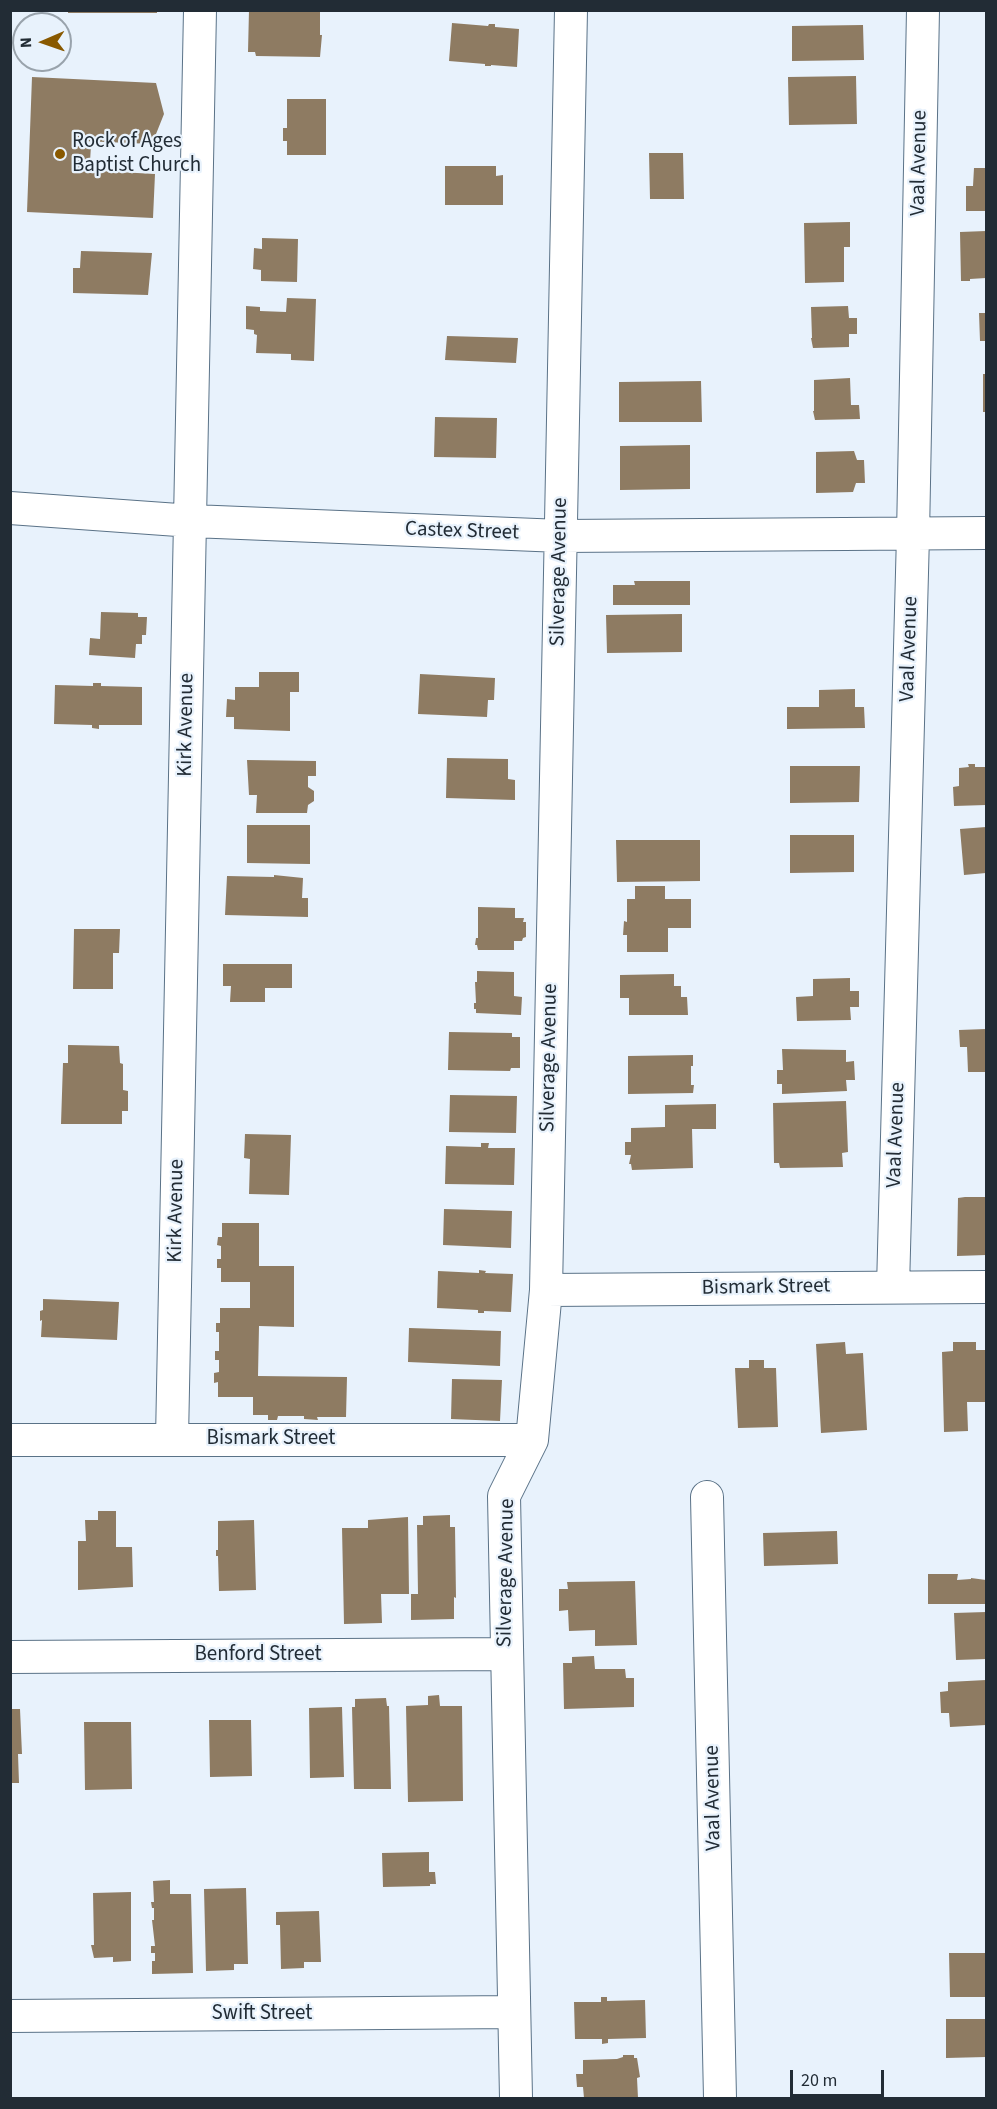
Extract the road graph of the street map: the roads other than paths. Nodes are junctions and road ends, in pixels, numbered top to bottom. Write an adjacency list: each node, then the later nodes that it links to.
1 (200, 10): 5 (street, Kirk Avenue)
2 (571, 10): 8 (street, Silverage Avenue)
3 (923, 10): 7 (street, Vaal Avenue)
4 (10, 508): 5 (street, Castex Street)
5 (192, 521): 8 (street, Castex Street); 12 (street, Kirk Avenue)
6 (987, 533): 7 (street, Castex Street)
7 (913, 535): 8 (street, Castex Street); 9 (street, Vaal Avenue)
8 (561, 536): 11 (street, Silverage Avenue)
9 (893, 1287): 10 (street, Bismark Street); 11 (street, Bismark Street)
10 (987, 1287)
11 (546, 1290): 14 (street, Silverage Avenue)
12 (172, 1439): 13 (street, Bismark Street); 14 (street, Bismark Street)
13 (10, 1440)
14 (532, 1440): 16 (street, Silverage Avenue)
15 (707, 1497): 21 (street, Vaal Avenue)
16 (506, 1654): 17 (street, Benford Street); 18 (street, Silverage Avenue)
17 (10, 1657)
18 (514, 2012): 19 (street, Swift Street); 20 (street, Silverage Avenue)
19 (10, 2016)
20 (516, 2098)
21 (720, 2098)

